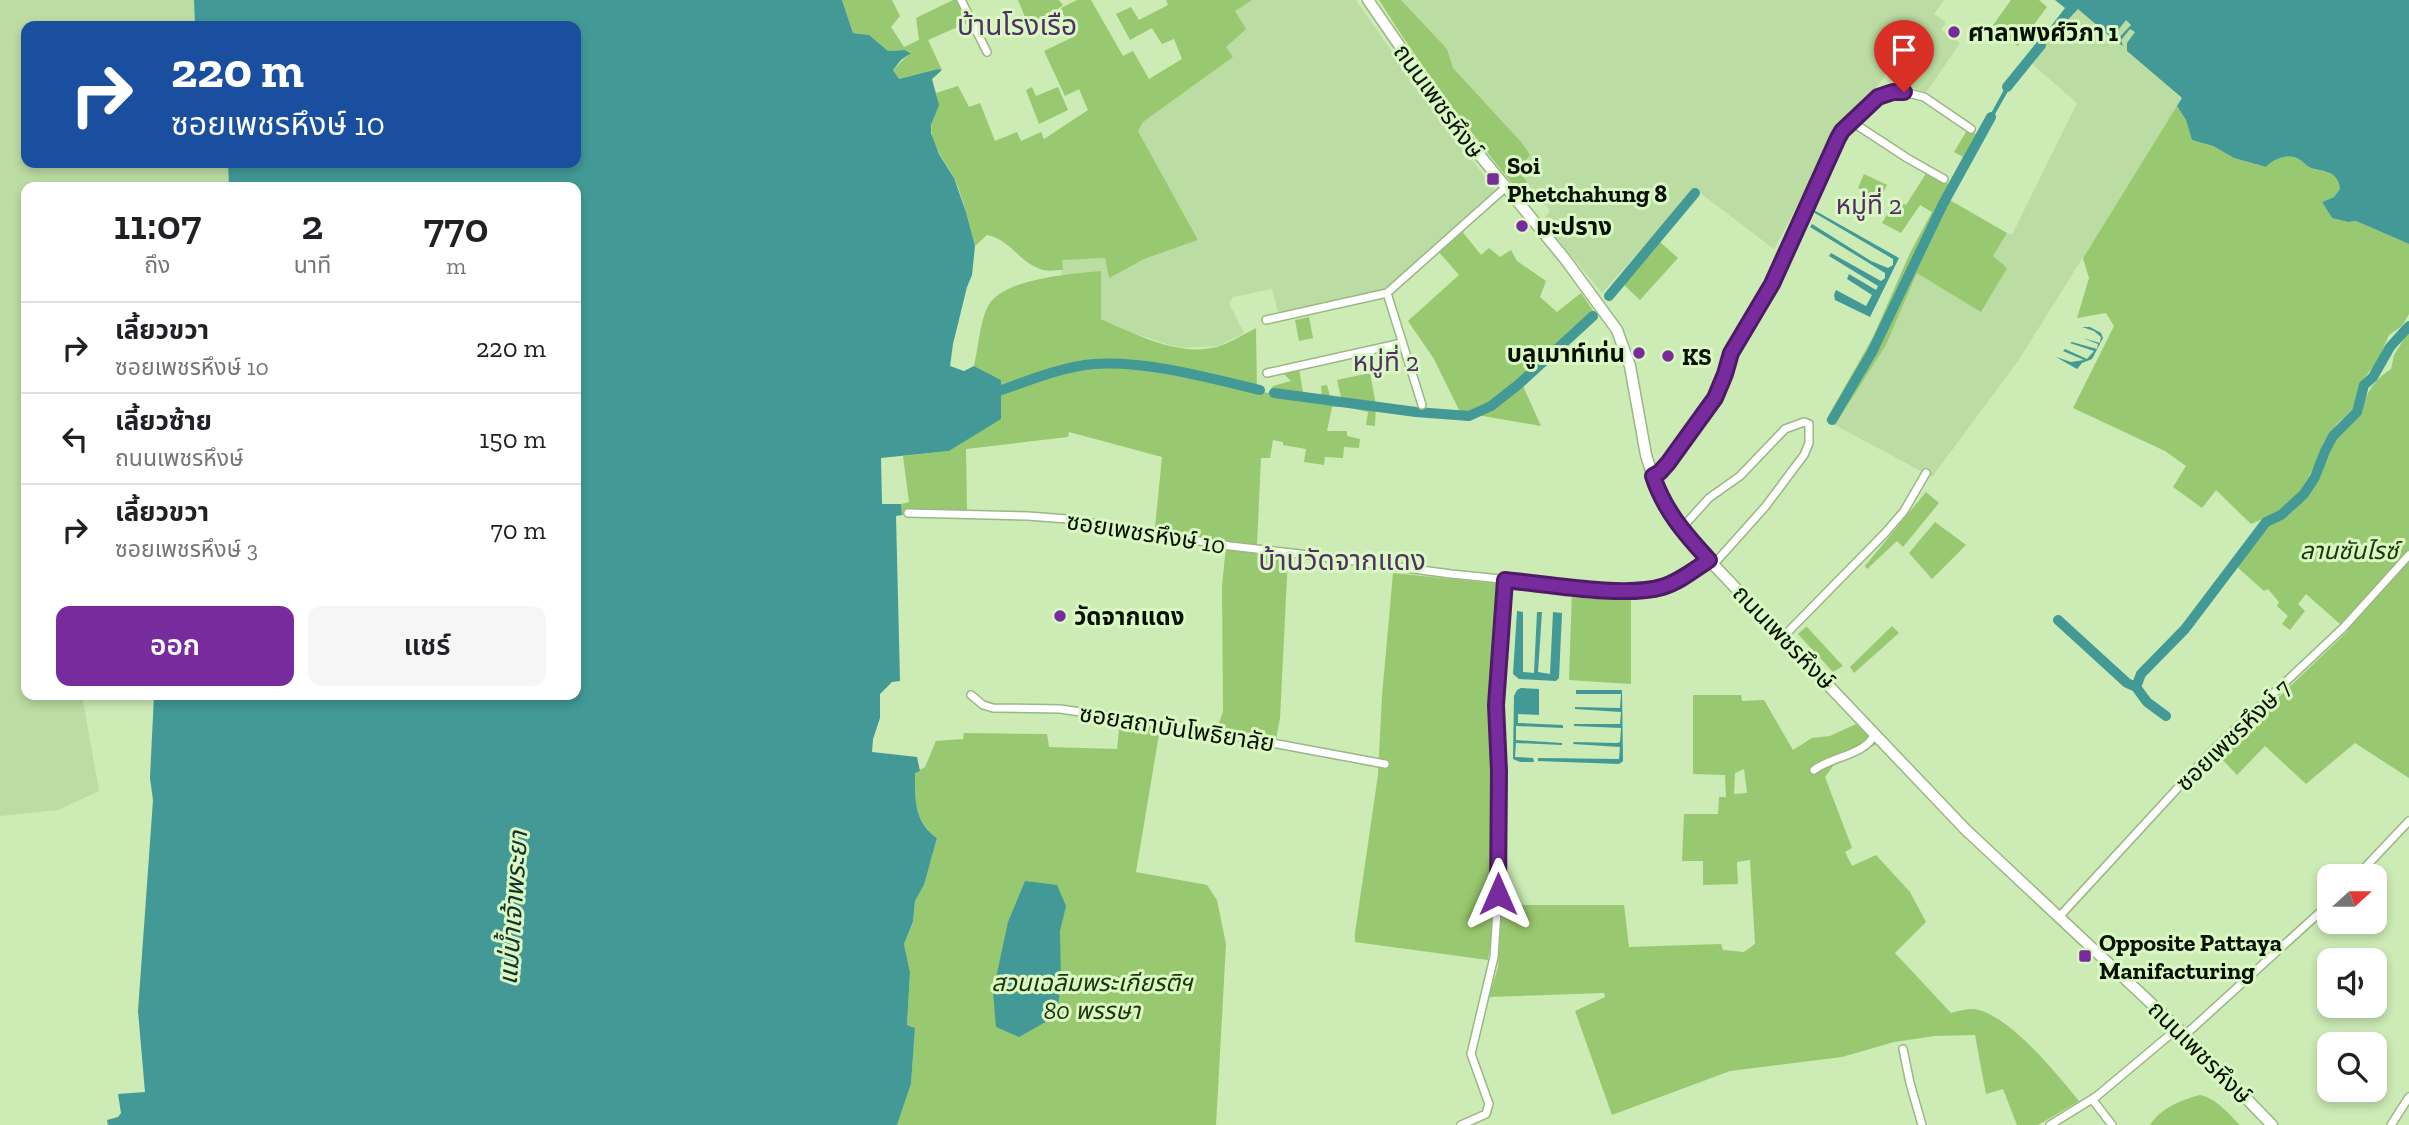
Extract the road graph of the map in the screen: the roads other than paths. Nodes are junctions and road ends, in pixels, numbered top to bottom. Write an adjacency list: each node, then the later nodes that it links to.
1 (961, 0): 3 (street)
2 (1368, 0): 7 (main road, ถนนเพชรหึงษ์)
3 (987, 52)
4 (1852, 122): 5 (street); 6 (street); 14 (street)
5 (1971, 129)
6 (1944, 179)
7 (1506, 187): 8 (street); 14 (main road, ถนนเพชรหึงษ์)
8 (1387, 293): 9 (street); 10 (street)
9 (1266, 320)
10 (1402, 343): 11 (street); 12 (street)
11 (1267, 373)
12 (1422, 405)
13 (1926, 473): 20 (street)
14 (1653, 476): 16 (main road, ถนนเพชรหึงษ์)
15 (908, 513): 19 (street, ซอยเพชรหึงษ์ 10)
16 (1681, 529): 18 (main road, ถนนเพชรหึงษ์); 18 (street, ซอยเพชรหึงษ์ 10)
17 (2409, 555): 28 (street, ซอยเพชรหึงษ์ 7)
18 (1711, 562): 19 (street, ซอยเพชรหึงษ์ 10); 20 (main road, ถนนเพชรหึงษ์)
19 (1505, 580): 33 (street)
20 (1783, 637): 22 (main road, ถนนเพชรหึงษ์)
21 (971, 695): 23 (street, ซอยสถาบันโพธิยาลัย)
22 (1875, 734): 24 (street); 28 (main road, ถนนเพชรหึงษ์)
23 (1385, 764)
24 (1814, 771)
25 (2409, 821): 26 (street)
26 (2368, 864)
27 (2317, 914): 29 (street)
28 (2059, 917): 29 (main road, ถนนเพชรหึงษ์)
29 (2181, 1031): 32 (street); 37 (main road, ถนนเพชรหึงษ์)
30 (1903, 1049): 34 (street)
31 (2409, 1097): 38 (street)
32 (2092, 1099): 35 (street); 36 (street)
33 (1461, 1125)
34 (1922, 1125)
35 (2050, 1125)
36 (2112, 1125)
37 (2272, 1125)
38 (2391, 1125)

